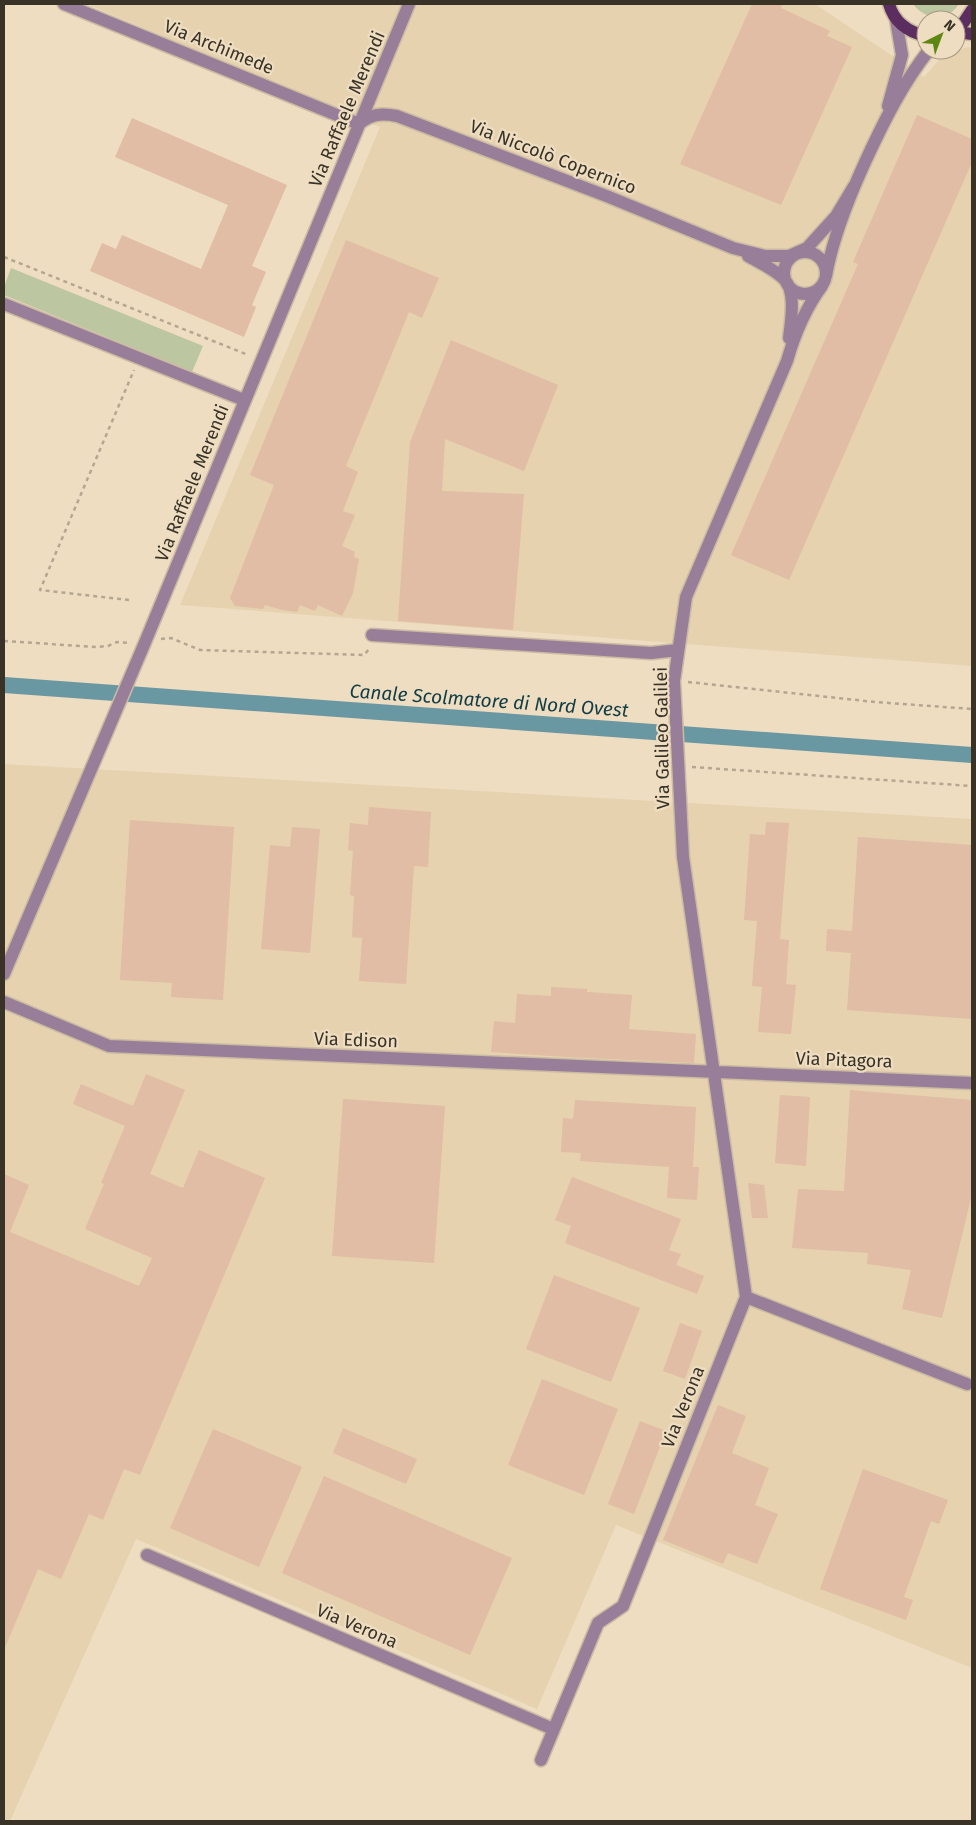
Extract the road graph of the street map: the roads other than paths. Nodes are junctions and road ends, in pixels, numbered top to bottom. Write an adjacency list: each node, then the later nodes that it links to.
1 (64, 4): 8 (street, Via Archimede)
2 (409, 4): 8 (street, Via Raffaele Merendi)
3 (889, 4): 4 (main road)
4 (896, 20): 5 (main road); 7 (street, Via Galileo Galilei)
5 (916, 34)
6 (921, 60): 7 (street, Via Galileo Galilei)
7 (885, 118): 9 (street, Via Galileo Galilei)
8 (359, 124): 10 (street, Via Niccolò Copernico); 16 (street, Via Raffaele Merendi)
9 (854, 186): 11 (street, Via Galileo Galilei); 12 (street, Via Galileo Galilei)
10 (733, 248): 11 (street, Via Niccolò Copernico); 13 (street, Via Niccolò Copernico)
11 (796, 254): 12 (street); 13 (street)
12 (824, 281): 13 (street); 15 (street, Via Galileo Galilei)
13 (787, 283): 15 (street, Via Galileo Galilei)
14 (4, 304): 16 (street)
15 (787, 361): 18 (street, Via Galileo Galilei)
16 (244, 400): 19 (street, Via Raffaele Merendi)
17 (372, 635): 18 (street)
18 (678, 650): 21 (street, Via Galileo Galilei)
19 (4, 974)
20 (4, 1002): 21 (street, Via Edison)
21 (715, 1072): 22 (street, Via Pitagora); 23 (street, Via Verona)
22 (972, 1083)
23 (746, 1297): 24 (street); 26 (street, Via Verona)
24 (967, 1384)
25 (147, 1555): 26 (street, Via Verona)
26 (553, 1729): 27 (street, Via Verona)
27 (541, 1760)

